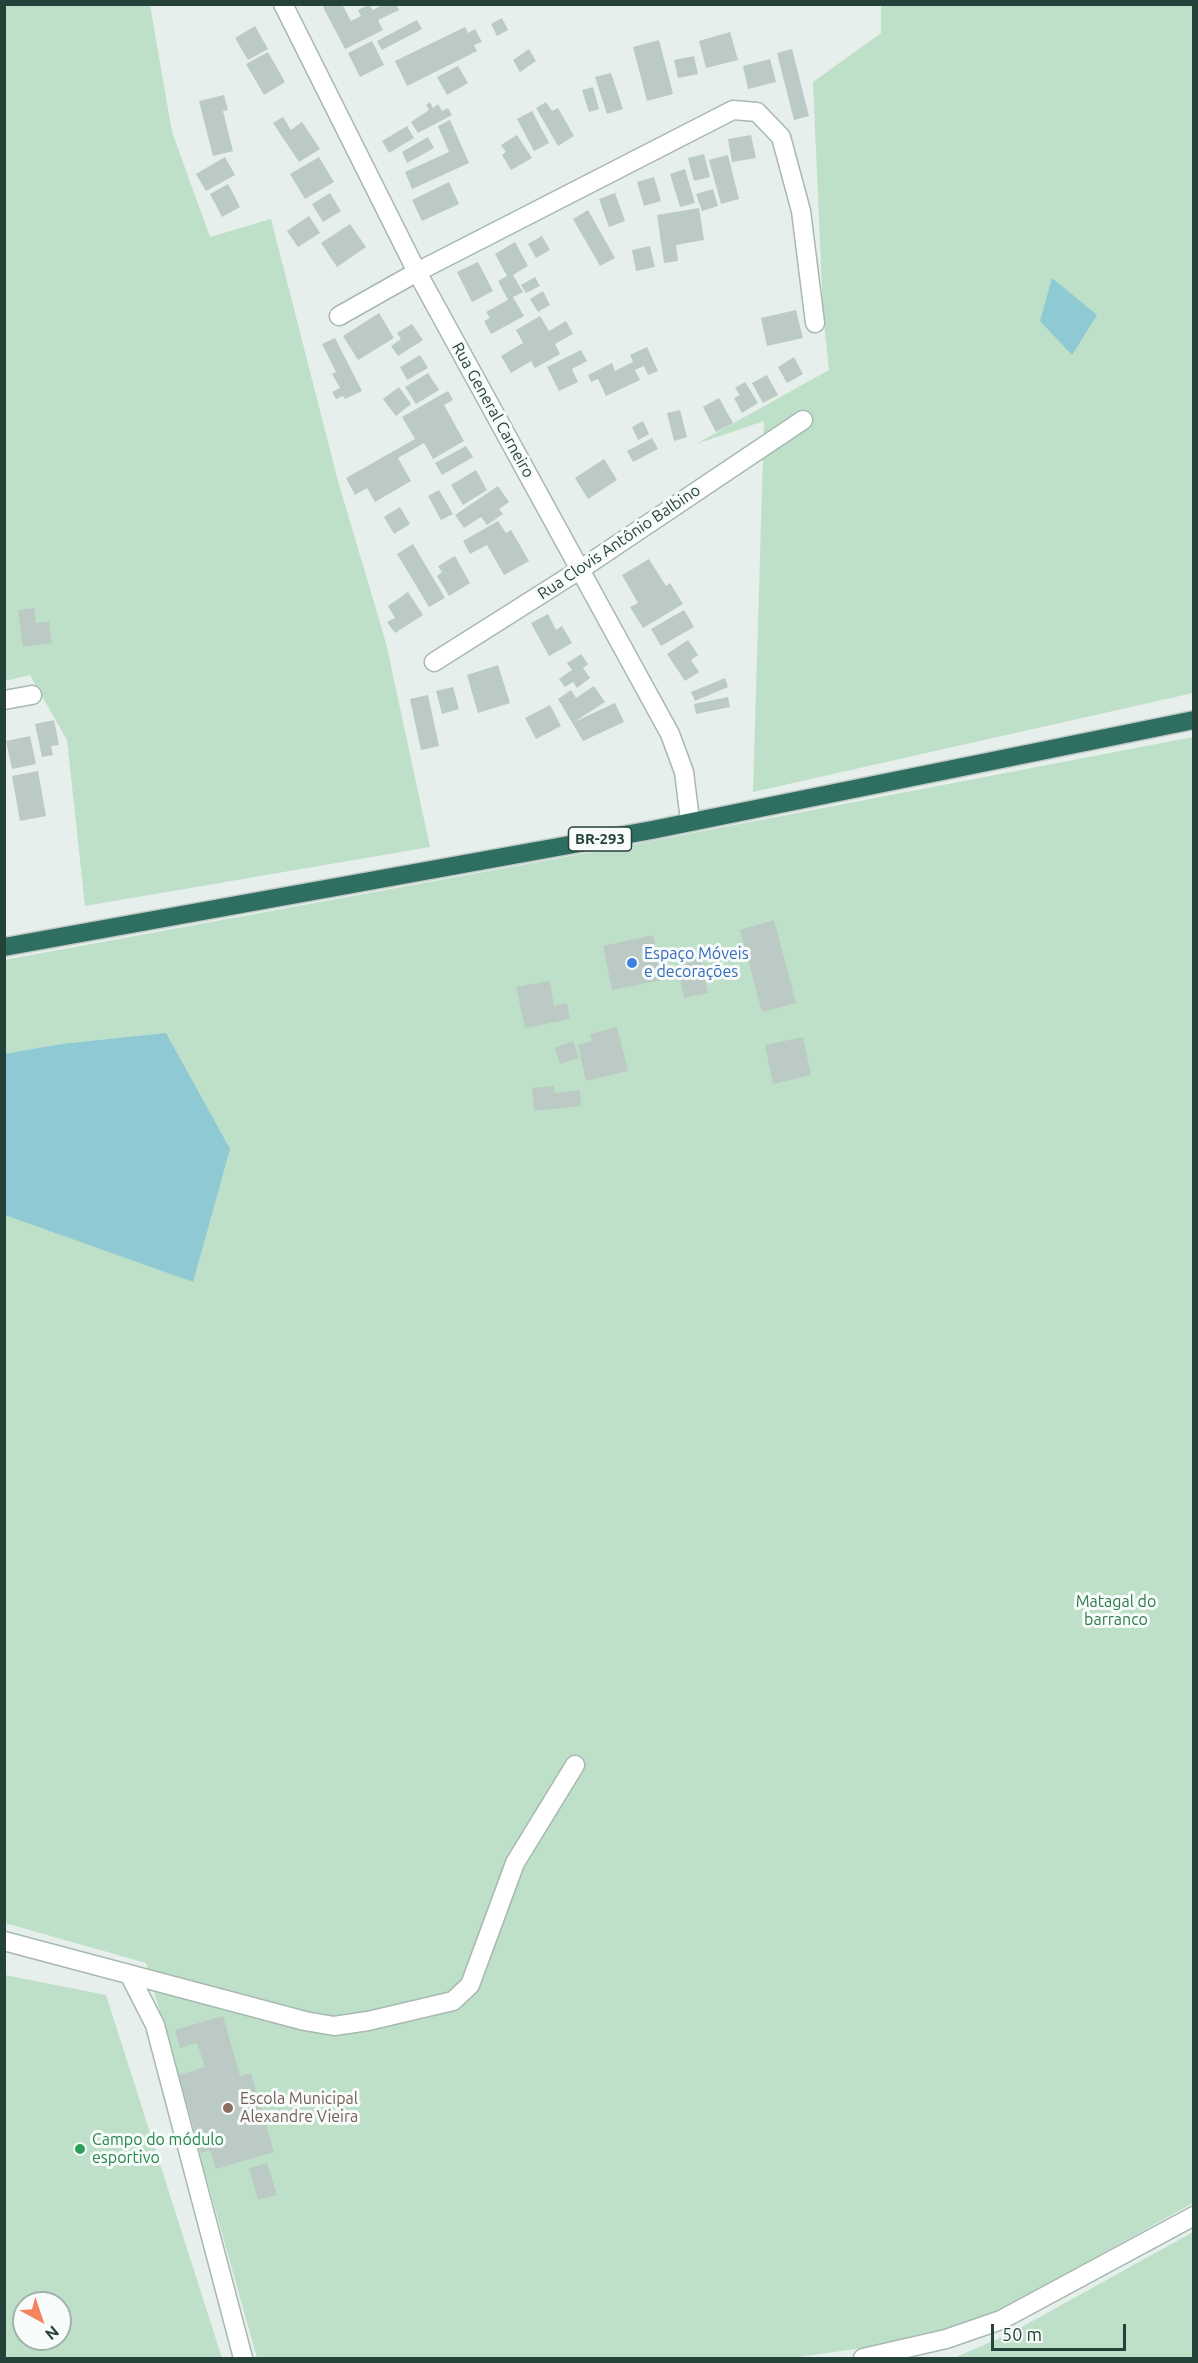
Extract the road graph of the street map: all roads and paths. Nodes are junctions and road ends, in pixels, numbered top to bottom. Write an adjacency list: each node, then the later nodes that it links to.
1 (283, 4): 2 (street, Rua General Carneiro)
2 (417, 272): 3 (street); 4 (street); 6 (street, Rua General Carneiro)
3 (339, 316)
4 (815, 323)
5 (802, 420): 6 (street, Rua Clovis Antônio Balbino)
6 (581, 569): 7 (street, Rua Clovis Antônio Balbino); 11 (street, Rua General Carneiro)
7 (434, 662)
8 (32, 695): 9 (street)
9 (4, 700)
10 (1194, 720): 11 (highway, BR-293)
11 (690, 820): 12 (highway, BR-293)
12 (4, 946)
13 (575, 1765): 15 (street)
14 (4, 1941): 15 (street)
15 (129, 1974): 17 (street)
16 (1194, 2216): 18 (street)
17 (243, 2358)
18 (863, 2358)

